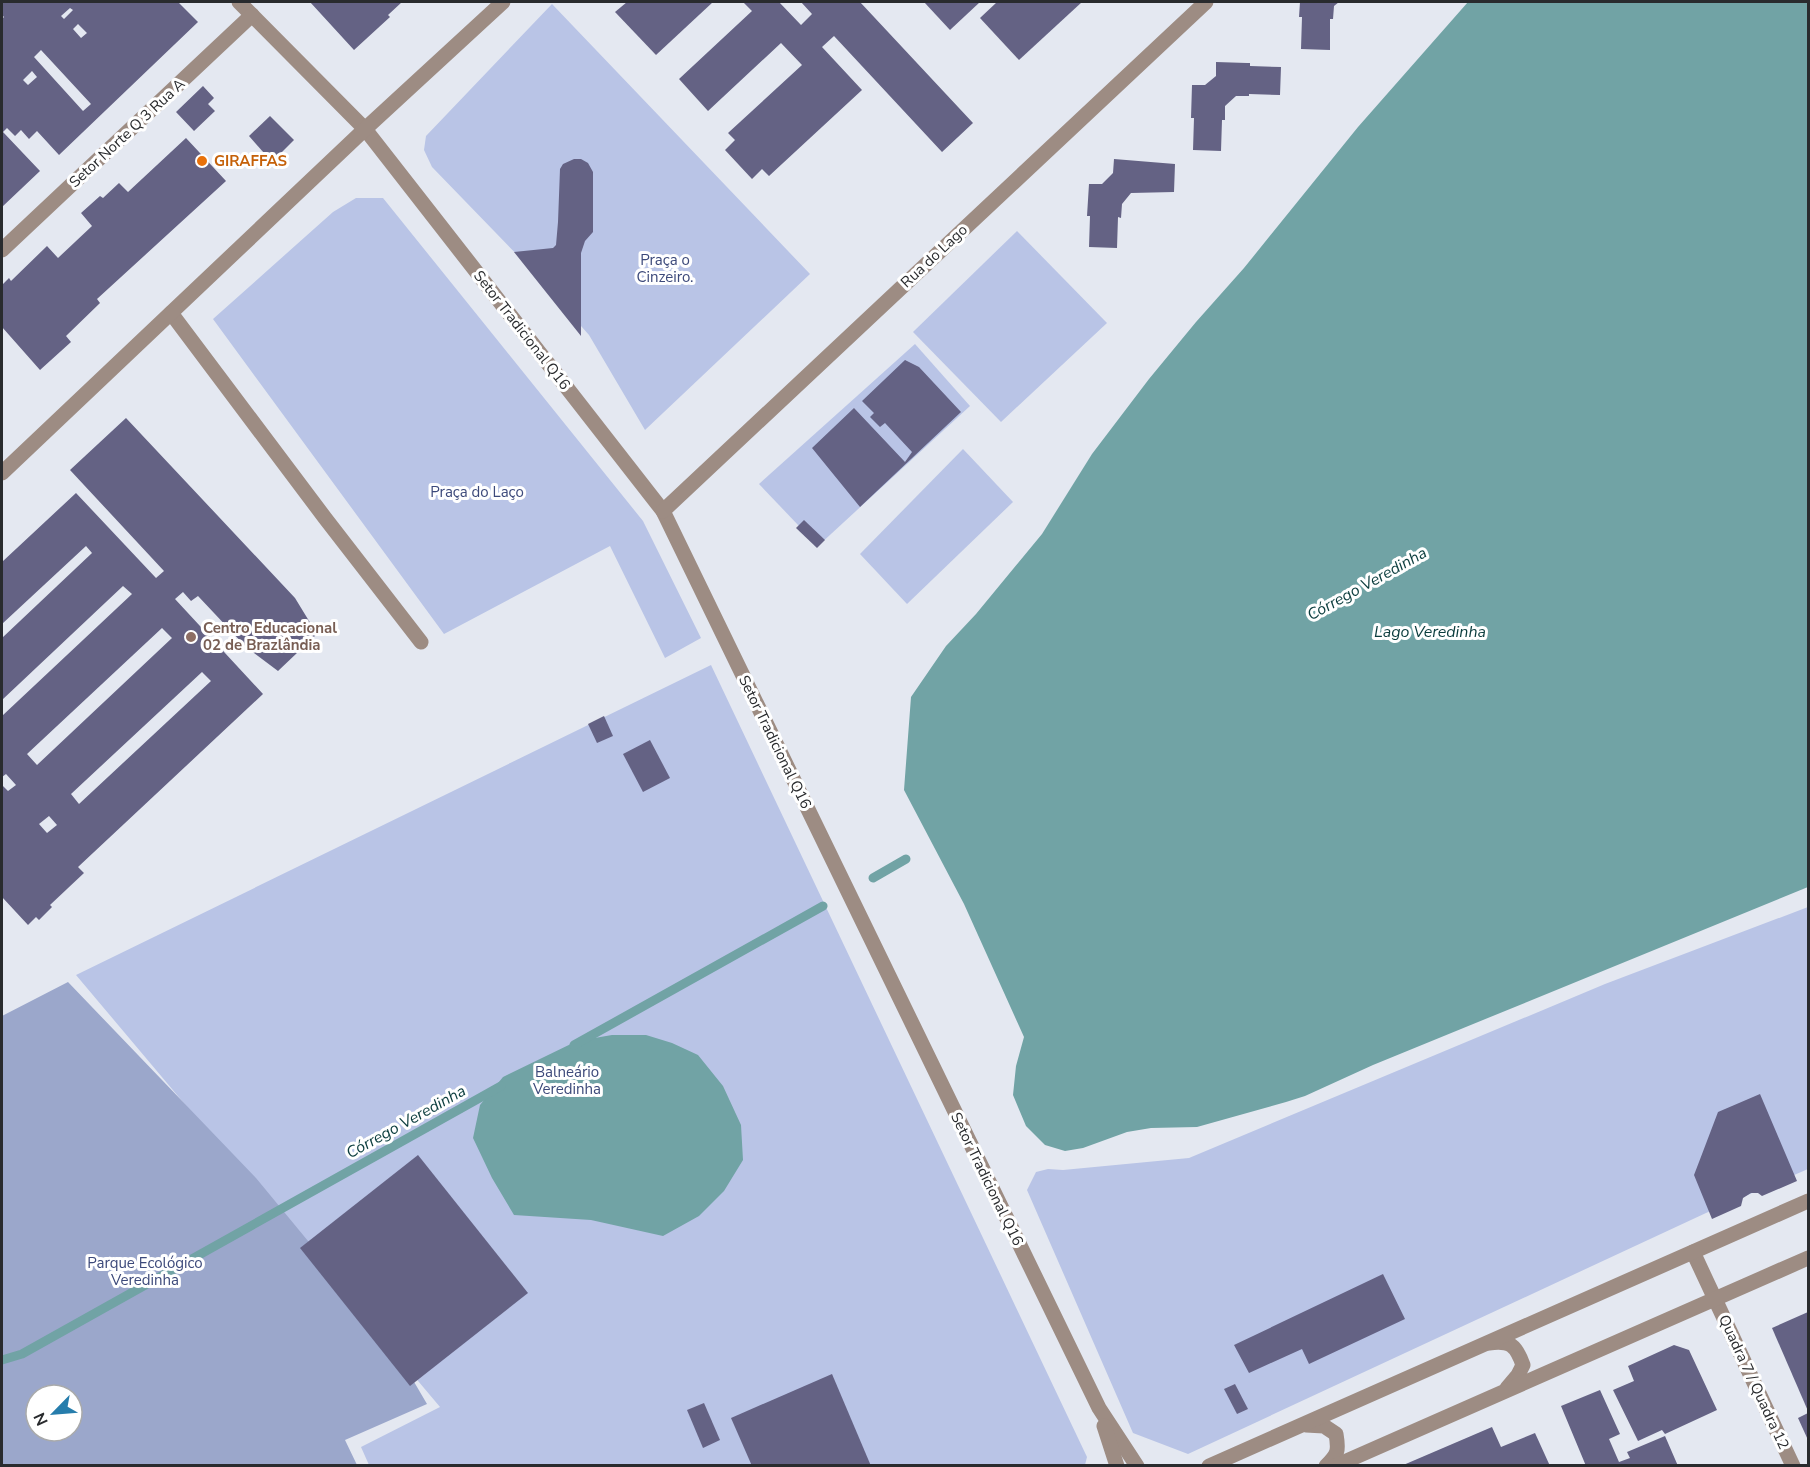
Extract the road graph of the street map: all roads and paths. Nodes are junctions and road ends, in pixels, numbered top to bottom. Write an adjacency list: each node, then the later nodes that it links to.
1 (239, 2): 4 (street, Setor Tradicional Q16)
2 (504, 2): 5 (street)
3 (1206, 2): 9 (street, Rua do Lago)
4 (252, 15): 5 (street, Setor Tradicional Q16); 6 (street, Setor Norte Q 3 Rua A)
5 (365, 129): 7 (street); 9 (street, Setor Tradicional Q16)
6 (2, 250)
7 (171, 313): 8 (street); 10 (street)
8 (2, 473)
9 (663, 511): 17 (street, Setor Tradicional Q16)
10 (421, 642)
11 (1809, 1201): 12 (street)
12 (1694, 1252): 14 (street, Quadra 7 / Quadra 12); 15 (street)
13 (1809, 1258): 14 (street)
14 (1714, 1298): 16 (street); 24 (street, Quadra 7 / Quadra 12)
15 (1483, 1344): 16 (street); 18 (street)
16 (1505, 1390): 23 (street)
17 (1099, 1408): 19 (street, Setor Tradicional Q16); 20 (street, Setor Tradicional Q16)
18 (1296, 1426): 21 (street); 22 (street)
19 (1117, 1466)
20 (1137, 1466)
21 (1209, 1466)
22 (1326, 1466)
23 (1335, 1466)
24 (1793, 1466)

